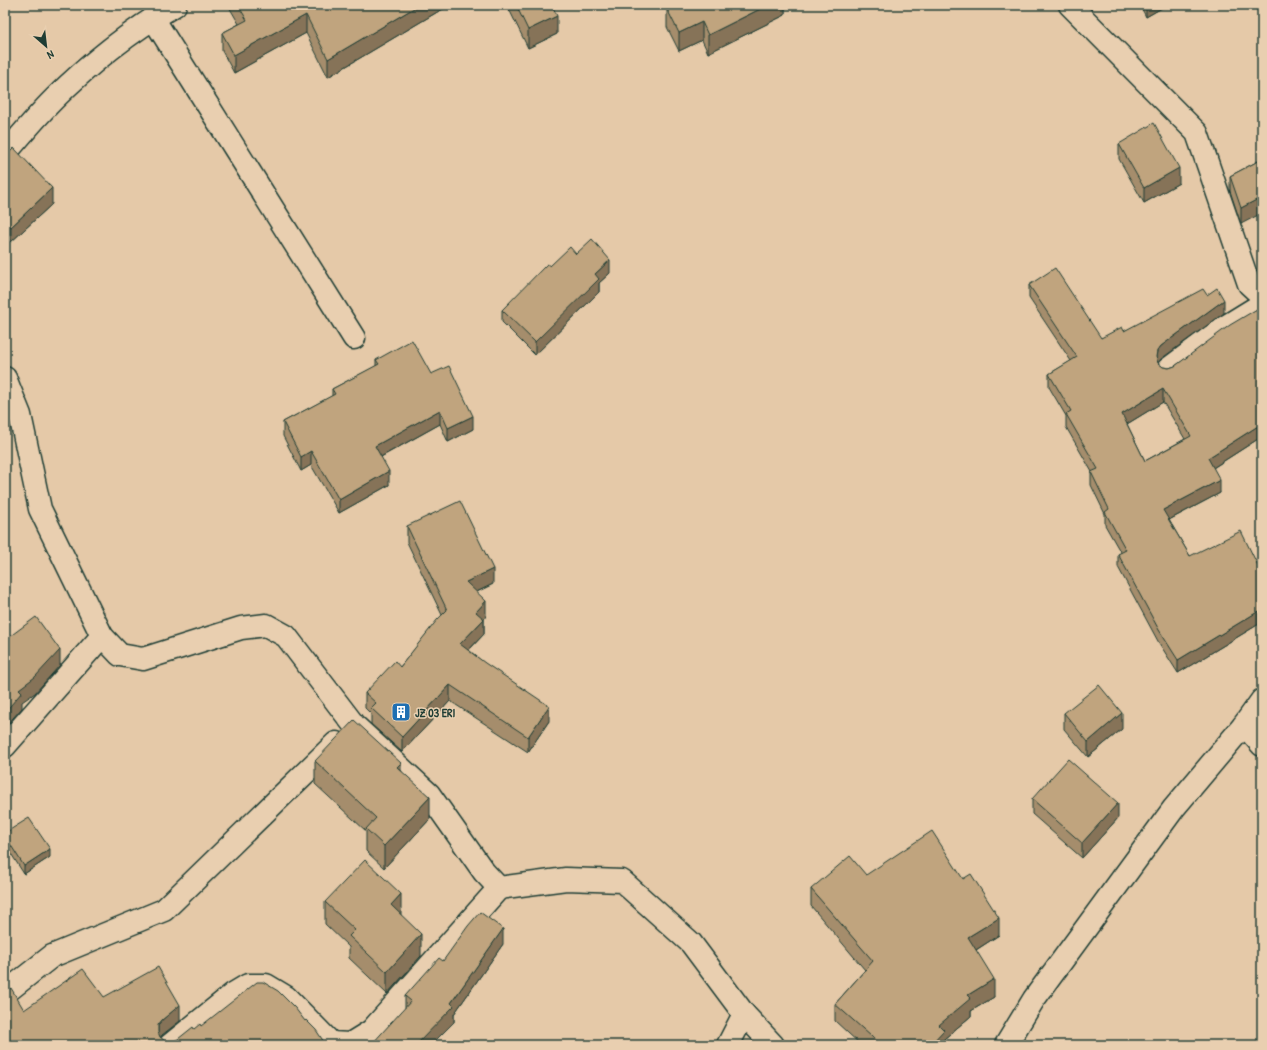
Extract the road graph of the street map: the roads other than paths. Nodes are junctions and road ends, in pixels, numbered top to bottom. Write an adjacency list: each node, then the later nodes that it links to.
1 (175, 5): 3 (street)
2 (1070, 5): 5 (street)
3 (153, 18): 4 (street); 7 (street)
4 (5, 154)
5 (1262, 296)
6 (1262, 304): 8 (street)
7 (354, 338)
8 (1168, 369)
9 (5, 378): 10 (street)
10 (102, 636): 12 (street); 15 (street)
11 (1262, 700): 13 (street)
12 (354, 725): 16 (street); 17 (street)
13 (1244, 725): 14 (street); 22 (street)
14 (1262, 745)
15 (5, 746)
16 (499, 888): 18 (street); 19 (street)
17 (5, 993)
18 (744, 1014): 20 (street); 21 (street)
19 (170, 1045)
20 (728, 1045)
21 (772, 1045)
22 (1006, 1045)

